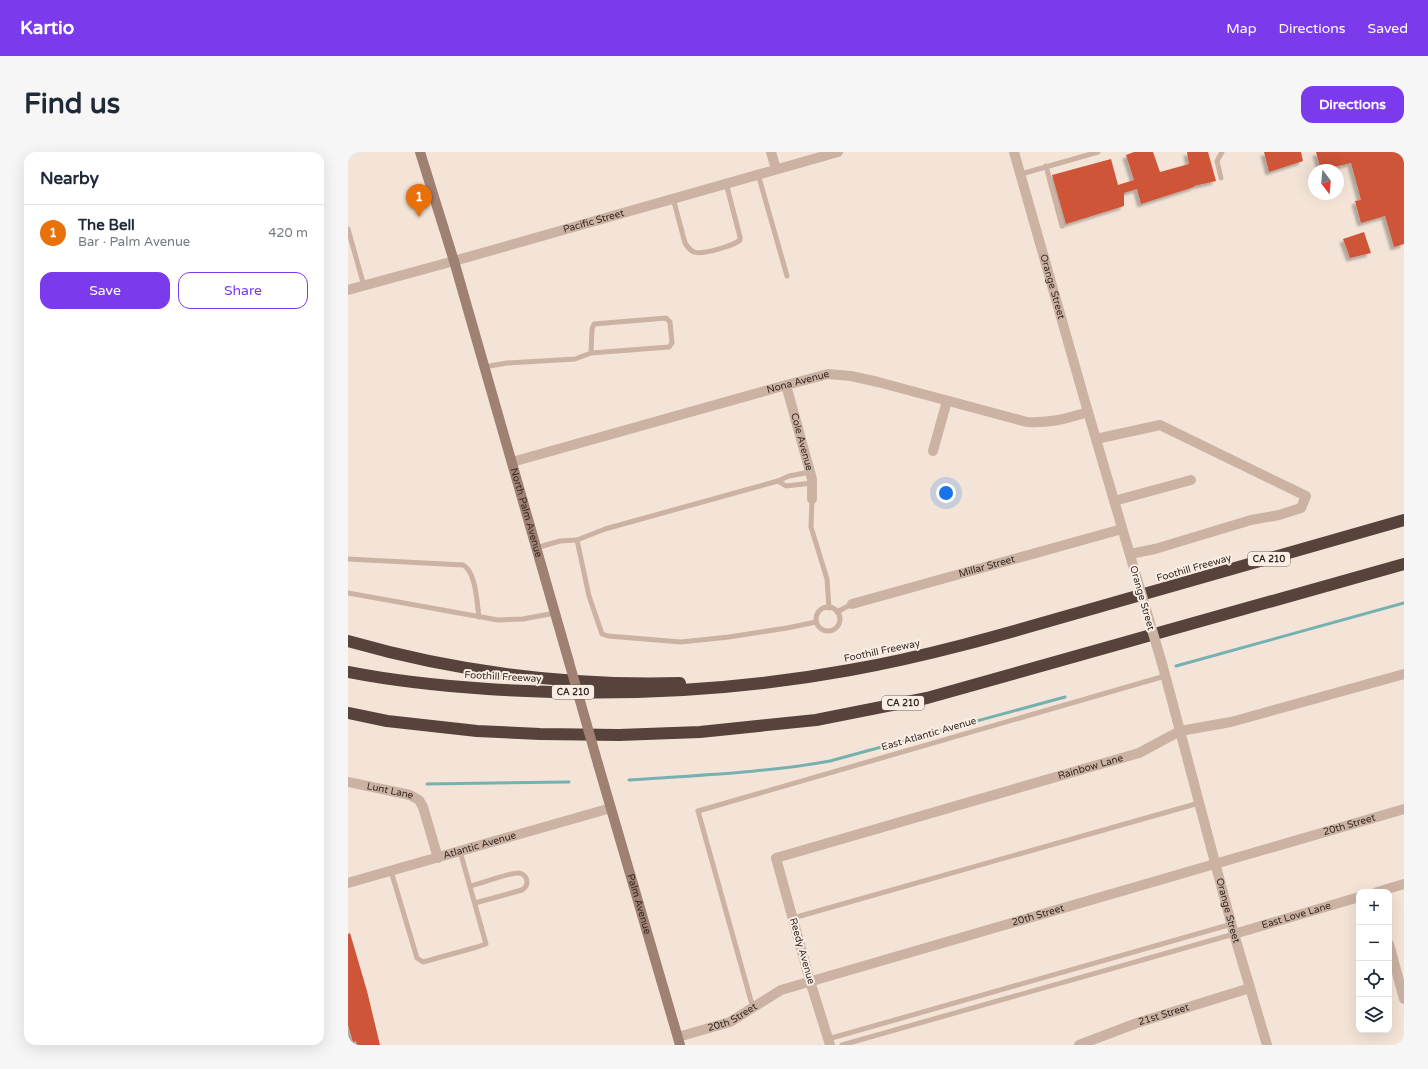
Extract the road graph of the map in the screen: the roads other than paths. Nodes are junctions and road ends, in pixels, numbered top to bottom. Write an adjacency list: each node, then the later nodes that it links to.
1 (420, 152): 16 (main road)
2 (771, 152): 8 (street)
3 (838, 152): 8 (street, Pacific Street)
4 (1014, 152): 10 (street, Orange Street)
5 (1098, 152): 7 (lane)
6 (1222, 152): 11 (lane)
7 (1046, 166): 10 (lane); 14 (lane)
8 (776, 170): 9 (street, Pacific Street)
9 (758, 174): 12 (street, Pacific Street); 17 (lane)
10 (1021, 174): 24 (street, Orange Street)
11 (1221, 178)
12 (726, 184): 13 (street, Pacific Street); 13 (lane)
13 (673, 198): 16 (street, Pacific Street)
14 (1062, 226)
15 (348, 229): 18 (lane)
16 (454, 261): 18 (street, Pacific Street); 21 (main road, North Palm Avenue)
17 (787, 276)
18 (364, 286): 19 (street, Pacific Street)
19 (348, 290)
20 (591, 353): 20 (lane); 21 (lane)
21 (484, 367): 27 (main road, North Palm Avenue)
22 (786, 386): 23 (street, Nona Avenue); 27 (street, Nona Avenue); 28 (street, Cole Avenue)
23 (947, 401): 24 (street, Nona Avenue); 26 (street)
24 (1088, 412): 25 (street, Orange Street)
25 (1096, 439): 33 (street, Orange Street); 38 (street)
26 (933, 451)
27 (512, 462): 37 (main road, North Palm Avenue)
28 (810, 472): 30 (lane); 31 (street, Cole Avenue)
29 (1191, 480): 33 (street)
30 (778, 481): 31 (lane); 36 (lane)
31 (812, 483): 32 (street, Cole Avenue)
32 (812, 498): 43 (lane)
33 (1114, 500): 35 (street, Orange Street)
34 (1404, 520): 52 (highway, Foothill Freeway / CA 210)
35 (1122, 529): 38 (street, Orange Street); 42 (street, Millar Street)
36 (576, 540): 37 (lane); 47 (lane)
37 (536, 548): 45 (main road, North Palm Avenue)
38 (1130, 554): 49 (street, Orange Street, bridge)
39 (348, 559): 46 (lane)
40 (1404, 564): 55 (highway, CA 210)
41 (348, 592): 46 (lane)
42 (852, 604): 44 (lane)
43 (829, 608): 44 (lane); 47 (lane)
44 (837, 612): 47 (lane)
45 (554, 613): 46 (lane); 57 (main road, North Palm Avenue, bridge)
46 (479, 617)
47 (816, 622)
48 (348, 641): 52 (highway)
49 (1164, 671): 56 (street, Orange Street); 80 (lane, East Atlantic Avenue)
50 (348, 672): 52 (highway, Foothill Freeway / CA 210)
51 (1404, 674): 56 (street, Rainbow Lane)
52 (799, 679)
53 (348, 713): 55 (highway, CA 210)
54 (348, 716): 55 (highway)
55 (386, 721)
56 (1180, 731): 59 (street, Orange Street); 64 (street, Rainbow Lane)
57 (598, 764): 60 (main road, Palm Avenue)
58 (348, 782): 63 (street, Lunt Lane)
59 (1199, 803): 65 (street, Orange Street); 73 (lane)
60 (611, 808): 62 (street, Atlantic Avenue); 81 (main road, Palm Avenue)
61 (1404, 809): 65 (street, 20th Street)
62 (460, 851): 63 (street, Atlantic Avenue); 69 (lane)
63 (438, 858): 66 (street, Atlantic Avenue)
64 (776, 858): 73 (street, Reedy Avenue)
65 (1216, 864): 74 (street, Orange Street); 77 (street, 20th Street)
66 (391, 871): 67 (street, Atlantic Avenue); 72 (lane)
67 (348, 883)
68 (1404, 884): 70 (street)
69 (470, 886): 72 (lane); 72 (lane)
70 (1387, 889)
71 (1356, 898): 75 (street, East Love Lane)
72 (475, 903)
73 (792, 918): 77 (street, Reedy Avenue)
74 (1232, 924): 75 (street, Orange Street); 82 (lane)
75 (1234, 934): 78 (street, Orange Street); 84 (lane)
76 (1392, 955): 79 (street)
77 (810, 981): 80 (street, 20th Street); 82 (street, Reedy Avenue)
78 (1250, 988): 83 (street, 21st Street); 86 (street, Orange Street)
79 (1404, 999)
80 (753, 1008): 81 (street, 20th Street)
81 (679, 1041)
82 (829, 1042)
83 (1100, 1042): 85 (street, 21st Street)
84 (842, 1045)
85 (1080, 1045)
86 (1267, 1045)

